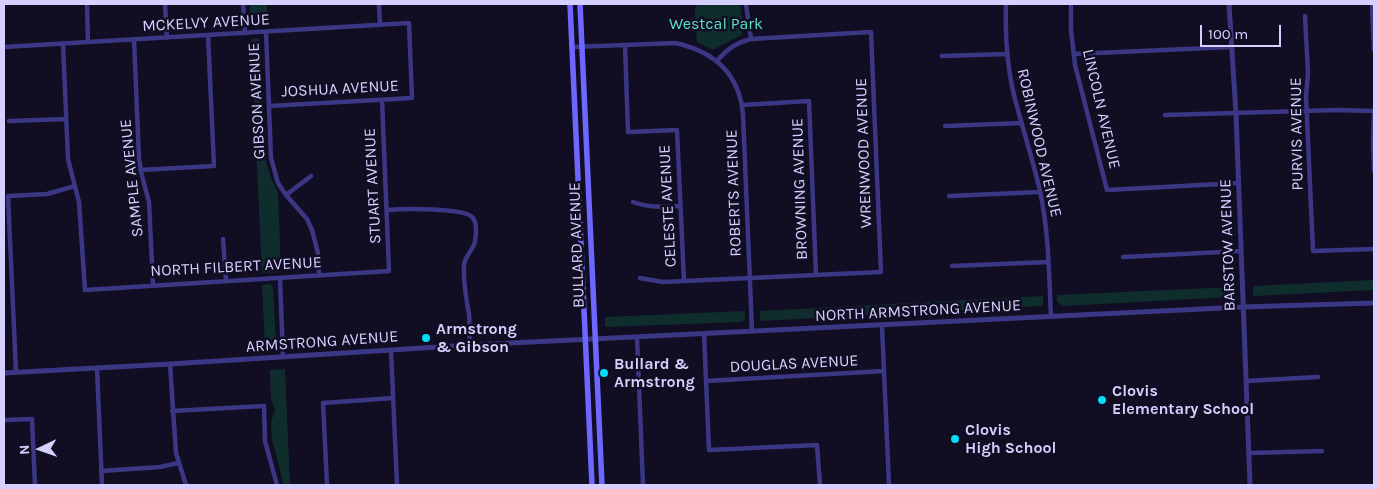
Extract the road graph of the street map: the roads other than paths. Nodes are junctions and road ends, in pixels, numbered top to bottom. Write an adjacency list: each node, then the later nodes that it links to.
1 (86, 4): 20 (street)
2 (165, 4): 17 (street)
3 (244, 4): 15 (street, GIBSON AVENUE)
4 (379, 4): 13 (street)
5 (570, 4): 24 (main road, BULLARD AVENUE)
6 (580, 4): 25 (main road, BULLARD AVENUE)
7 (746, 4): 19 (street)
8 (1006, 4): 28 (street, ROBINWOOD AVENUE)
9 (1072, 4): 29 (street, LINCOLN AVENUE)
10 (1229, 4): 26 (street, BARSTOW AVENUE)
11 (1372, 4): 27 (street)
12 (1304, 16): 36 (street, PURVIS AVENUE)
13 (380, 25): 14 (street, MCKELVY AVENUE); 32 (street, MCKELVY AVENUE)
14 (266, 32): 15 (street, MCKELVY AVENUE); 35 (street, GIBSON AVENUE)
15 (244, 33): 16 (street, MCKELVY AVENUE)
16 (208, 35): 17 (street, MCKELVY AVENUE); 44 (street)
17 (166, 38): 18 (street, MCKELVY AVENUE)
18 (134, 39): 20 (street, MCKELVY AVENUE); 44 (street, SAMPLE AVENUE)
19 (752, 39): 31 (street); 63 (street, WRENWOOD AVENUE)
20 (88, 42): 21 (street, MCKELVY AVENUE)
21 (63, 44): 23 (street, MCKELVY AVENUE); 40 (street)
22 (625, 45): 25 (street); 31 (street); 53 (street, CELESTE AVENUE)
23 (4, 47)
24 (573, 47): 25 (street); 78 (main road, BULLARD AVENUE)
25 (582, 47): 77 (main road, BULLARD AVENUE)
26 (1231, 47): 29 (street); 38 (street, BARSTOW AVENUE)
27 (1374, 50)
28 (1008, 54): 30 (street); 42 (street, ROBINWOOD AVENUE)
29 (1074, 54): 47 (street, LINCOLN AVENUE)
30 (942, 56)
31 (717, 61): 34 (street, ROBERTS AVENUE)
32 (412, 98): 33 (street, JOSHUA AVENUE)
33 (382, 100): 35 (street, JOSHUA AVENUE); 54 (street, STUART AVENUE)
34 (742, 105): 63 (street, BROWNING AVENUE); 66 (street, ROBERTS AVENUE)
35 (270, 106): 50 (street, GIBSON AVENUE)
36 (1306, 111): 37 (street); 38 (street); 56 (street, PURVIS AVENUE)
37 (1374, 112): 45 (street)
38 (1236, 114): 39 (street); 47 (street, BARSTOW AVENUE)
39 (1165, 116)
40 (66, 119): 41 (street); 48 (street)
41 (9, 121)
42 (1022, 123): 43 (street); 49 (street, ROBINWOOD AVENUE)
43 (945, 126)
44 (140, 170): 69 (street, SAMPLE AVENUE)
45 (1374, 171)
46 (311, 176): 50 (street)
47 (1239, 183): 57 (street, BARSTOW AVENUE)
48 (75, 186): 69 (street, NORTH FILBERT AVENUE); 85 (street)
49 (1040, 192): 51 (street); 59 (street, ROBINWOOD AVENUE)
50 (286, 195): 62 (street, GIBSON AVENUE)
51 (948, 196)
52 (633, 202): 53 (street)
53 (680, 206): 68 (street, CELESTE AVENUE)
54 (387, 210): 61 (street, STUART AVENUE); 79 (street)
55 (223, 240): 67 (street)
56 (1374, 249)
57 (1241, 251): 58 (street); 71 (street, BARSTOW AVENUE)
58 (1123, 257)
59 (1048, 262): 60 (street); 72 (street, ROBINWOOD AVENUE)
60 (952, 266)
61 (389, 270): 62 (street, NORTH FILBERT AVENUE)
62 (319, 275): 64 (street, NORTH FILBERT AVENUE)
63 (816, 275): 66 (street)
64 (280, 278): 67 (street, NORTH FILBERT AVENUE); 81 (street)
65 (640, 278): 68 (street)
66 (750, 278): 68 (street); 74 (street, ROBERTS AVENUE)
67 (226, 280): 69 (street, NORTH FILBERT AVENUE)
68 (684, 281)
69 (153, 285)
70 (1374, 302): 71 (street)
71 (1242, 307): 72 (street, NORTH ARMSTRONG AVENUE); 89 (street, BARSTOW AVENUE)
72 (1051, 317): 73 (street, NORTH ARMSTRONG AVENUE)
73 (882, 326): 74 (street, NORTH ARMSTRONG AVENUE); 84 (street)
74 (752, 331): 75 (street, NORTH ARMSTRONG AVENUE)
75 (704, 333): 76 (street, NORTH ARMSTRONG AVENUE); 88 (street)
76 (637, 337): 77 (street, NORTH ARMSTRONG AVENUE); 105 (street)
77 (595, 339): 78 (street, ARMSTRONG AVENUE); 104 (main road, BULLARD AVENUE)
78 (585, 340): 79 (street, ARMSTRONG AVENUE); 103 (main road, BULLARD AVENUE)
79 (470, 345): 80 (street, ARMSTRONG AVENUE)
80 (391, 350): 81 (street, ARMSTRONG AVENUE); 90 (street)
81 (283, 356): 82 (street, ARMSTRONG AVENUE)
82 (170, 364): 83 (street); 91 (street)
83 (97, 368): 85 (street); 96 (street)
84 (884, 371): 88 (street, DOUGLAS AVENUE); 107 (street)
85 (16, 372): 86 (street)
86 (4, 373)
87 (1318, 377): 89 (street)
88 (706, 381): 106 (street)
89 (1246, 381): 94 (street, BARSTOW AVENUE)
90 (393, 398): 101 (street); 102 (street)
91 (172, 411): 95 (street); 100 (street)
92 (4, 420): 97 (street)
93 (1322, 451): 94 (street)
94 (1249, 453): 108 (street, BARSTOW AVENUE)
95 (178, 463): 96 (street); 99 (street)
96 (101, 471): 98 (street)
97 (35, 485)
98 (102, 485)
99 (186, 485)
100 (278, 485)
101 (327, 485)
102 (397, 485)
103 (592, 485)
104 (602, 485)
105 (643, 485)
106 (820, 485)
107 (889, 485)
108 (1250, 485)

